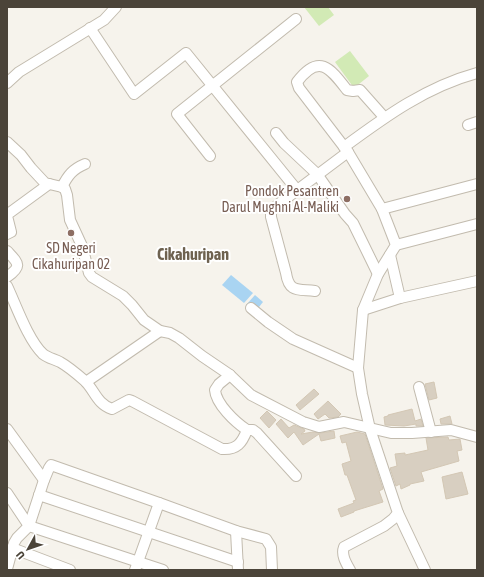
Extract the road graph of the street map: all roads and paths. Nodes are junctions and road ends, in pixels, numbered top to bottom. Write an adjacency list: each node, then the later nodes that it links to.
1 (116, 7): 3 (street)
2 (296, 20): 6 (street)
3 (90, 28): 5 (street); 6 (street)
4 (477, 74): 7 (street)
5 (7, 82)
6 (213, 86): 11 (street); 17 (street)
7 (384, 117): 10 (street); 10 (street)
8 (276, 133): 13 (street)
9 (7, 142): 14 (street)
10 (346, 149): 13 (street); 18 (street)
11 (210, 156)
12 (85, 164): 16 (street)
13 (317, 174): 17 (street); 24 (street)
14 (49, 184): 16 (street); 20 (street)
15 (477, 184): 18 (street)
16 (62, 187): 32 (street)
17 (297, 190): 28 (street)
18 (382, 209): 21 (street)
19 (477, 224): 21 (street)
20 (7, 234)
21 (396, 245): 23 (street)
22 (7, 251): 25 (street)
23 (390, 255): 24 (street); 29 (street)
24 (378, 274): 31 (street)
25 (7, 276)
26 (477, 280): 29 (street)
27 (7, 286): 35 (street)
28 (315, 291)
29 (400, 298): 31 (street)
30 (251, 308): 33 (street)
31 (363, 310): 33 (street)
32 (160, 331): 34 (street); 35 (street)
33 (358, 368): 38 (street)
34 (230, 375): 38 (street); 39 (street)
35 (86, 382): 39 (street)
36 (419, 387): 40 (street)
37 (7, 429): 43 (street)
38 (370, 429): 40 (street); 47 (street)
39 (247, 430): 42 (street)
40 (431, 432): 41 (street)
41 (477, 437)
42 (296, 476)
43 (44, 480): 45 (street); 46 (street)
44 (7, 493): 48 (street)
45 (39, 495): 48 (street); 49 (street)
46 (159, 503): 49 (street); 50 (street)
47 (398, 513): 58 (street); 59 (street)
48 (29, 526): 51 (street); 52 (street)
49 (149, 531): 52 (street); 53 (street)
50 (236, 531): 53 (street); 57 (street)
51 (10, 550): 54 (street); 55 (street)
52 (137, 566): 56 (street)
53 (238, 566)
54 (7, 569)
55 (70, 570)
56 (163, 570)
57 (272, 570)
58 (350, 570)
59 (425, 570)

